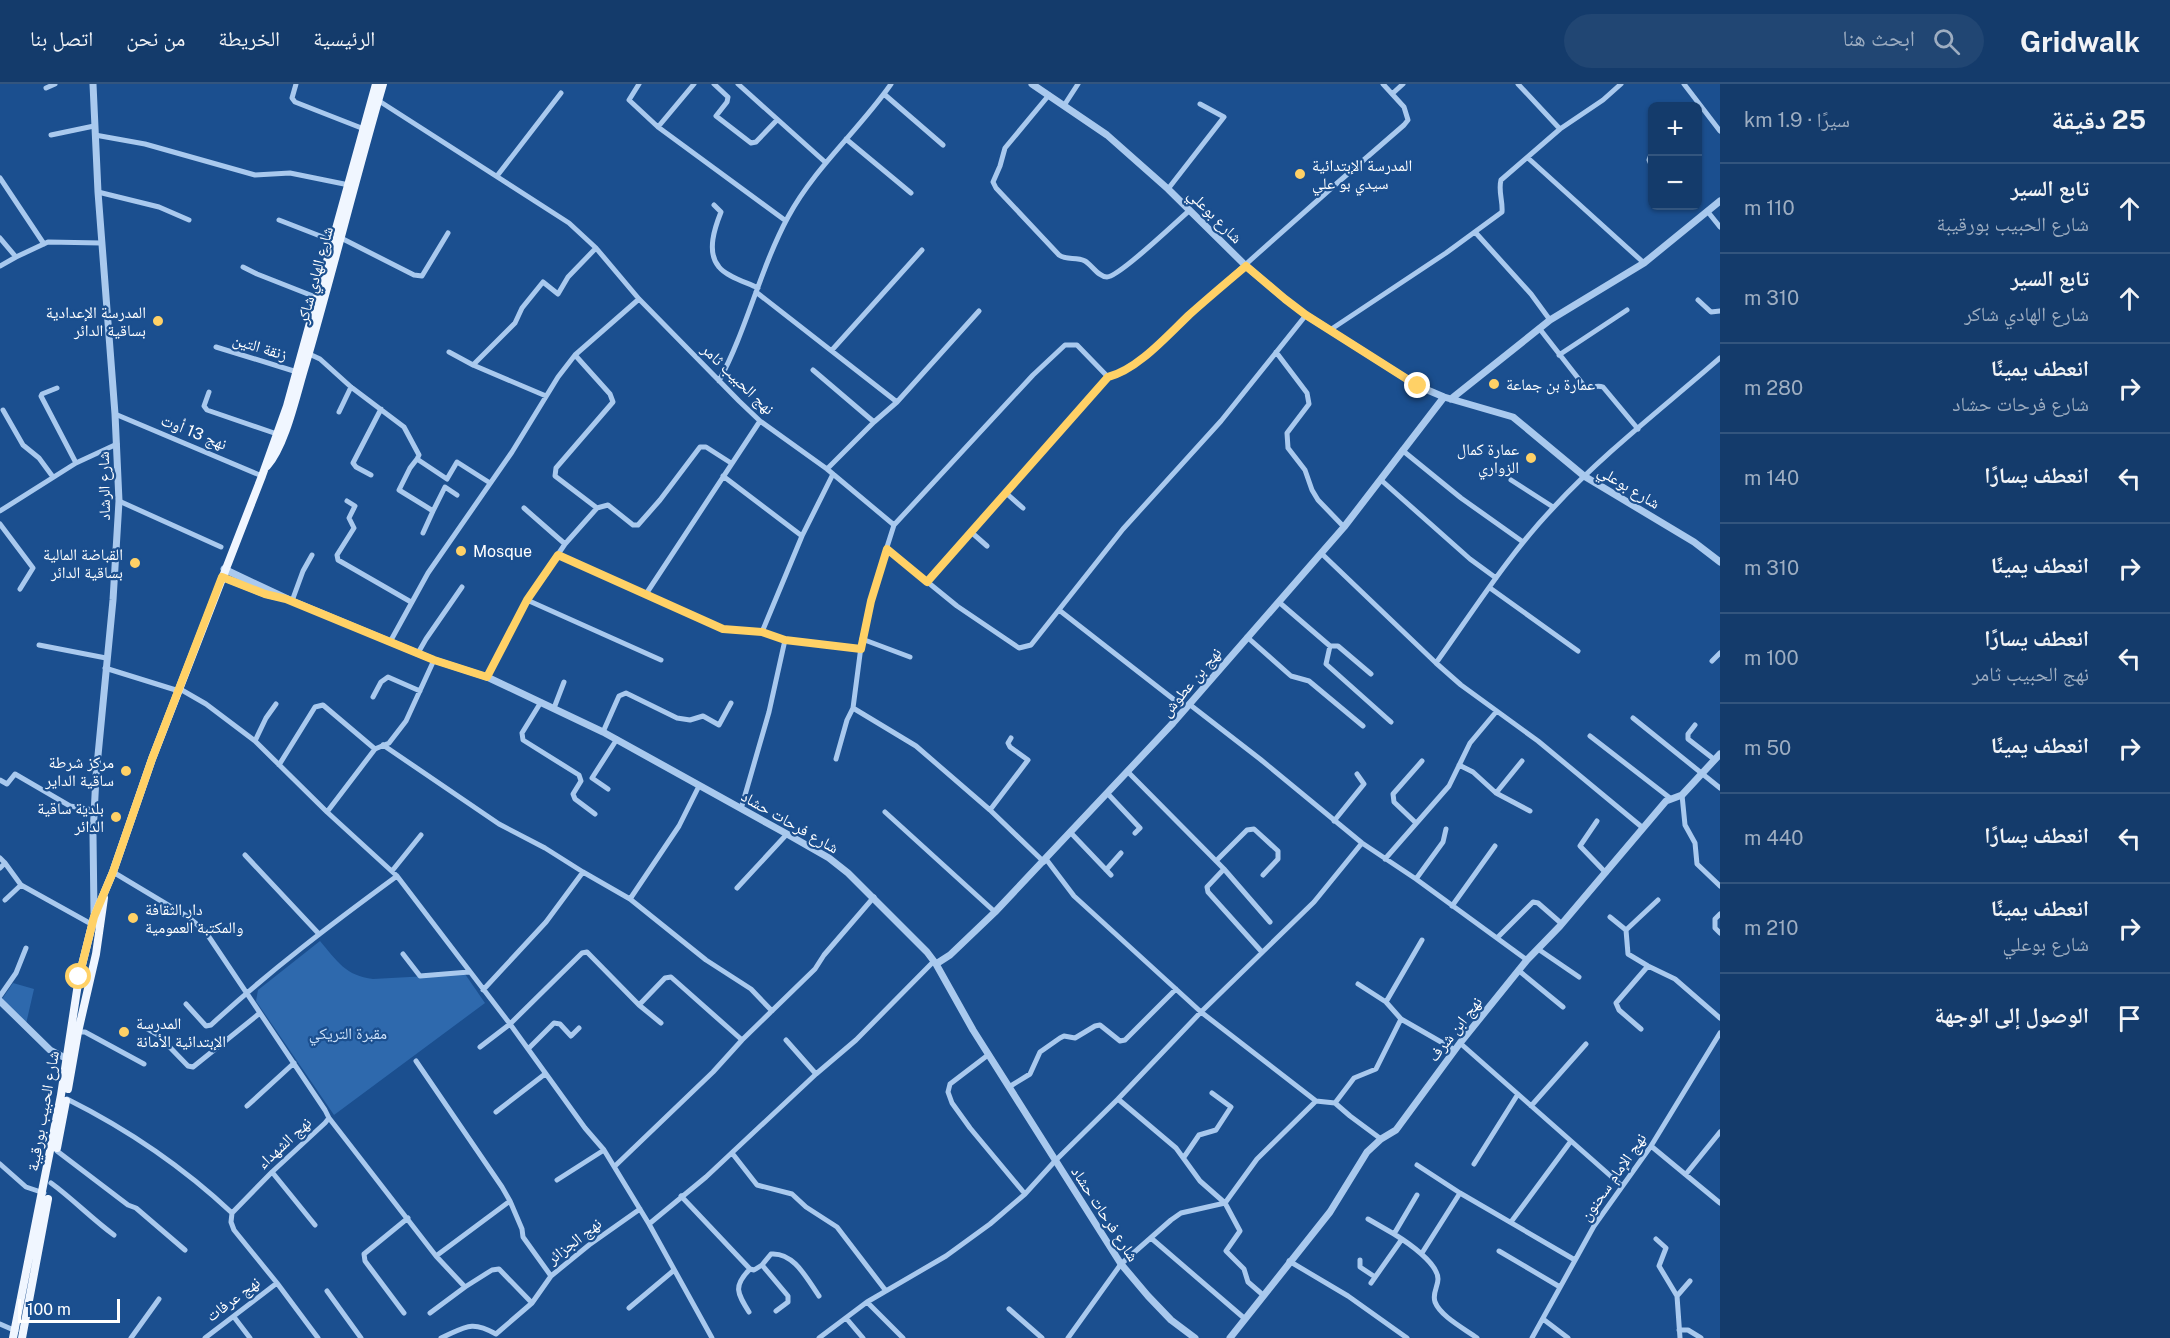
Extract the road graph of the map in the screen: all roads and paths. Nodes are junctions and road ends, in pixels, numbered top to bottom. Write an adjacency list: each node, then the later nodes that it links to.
1 (55, 84): 18 (street)
2 (93, 84): 29 (street, شارع الرشاد)
3 (296, 84): 31 (street)
4 (376, 84): 23 (main road, شارع الهادي شاكر)
5 (383, 84): 23 (main road, شارع الهادي شاكر)
6 (639, 84): 30 (street)
7 (694, 84): 30 (street)
8 (714, 84): 28 (street)
9 (738, 84): 28 (street)
10 (891, 84): 20 (street)
11 (1032, 84): 22 (street, شارع بوعلي)
12 (1078, 84): 25 (street)
13 (1383, 84): 21 (street)
14 (1403, 84): 21 (street)
15 (1518, 84): 32 (street)
16 (1621, 84): 32 (street)
17 (1684, 84): 24 (street)
18 (46, 88)
19 (561, 93): 40 (street)
20 (884, 94): 36 (street); 37 (street)
21 (1392, 94): 65 (street)
22 (1050, 95): 25 (street, شارع بوعلي); 48 (street)
23 (376, 98): 31 (main road, شارع الهادي شاكر); 40 (street, نهج الحبيب ثامر); 57 (main road, شارع الهادي شاكر)
24 (1694, 102)
25 (1065, 104): 43 (street, شارع بوعلي)
26 (1200, 104): 43 (street)
27 (1702, 113): 33 (street)
28 (777, 120): 39 (street)
29 (94, 126): 34 (street); 35 (street, شارع الرشاد)
30 (658, 127): 52 (street)
31 (364, 129): 42 (main road, شارع الهادي شاكر)
32 (1560, 129): 38 (street)
33 (1720, 130)
34 (51, 135)
35 (95, 135): 42 (street); 44 (street, شارع الرشاد)
36 (846, 139): 39 (street); 45 (street)
37 (943, 144)
38 (1528, 158): 54 (street); 63 (street)
39 (825, 162): 52 (street)
40 (496, 176): 60 (street, نهج الحبيب ثامر)
41 (0, 178): 58 (street)
42 (349, 185): 57 (main road, شارع الهادي شاكر)
43 (1168, 189): 48 (street, شارع بوعلي)
44 (98, 192): 50 (street); 59 (street, شارع الرشاد)
45 (911, 193)
46 (1720, 201): 49 (street, نهج بن عطوش)
47 (714, 205): 68 (street)
48 (1190, 210): 65 (street, شارع بوعلي)
49 (1708, 212): 53 (street); 63 (street, نهج بن عطوش)
50 (189, 220)
51 (279, 220): 57 (street)
52 (786, 221): 68 (street)
53 (1720, 227)
54 (1475, 232): 77 (street); 79 (street)
55 (448, 233): 57 (street)
56 (0, 238): 62 (street)
57 (337, 239): 67 (main road, شارع الهادي شاكر)
58 (44, 243): 59 (street); 62 (street)
59 (101, 243): 102 (street, شارع الرشاد)
60 (596, 248): 70 (street, نهج الحبيب ثامر); 88 (street)
61 (922, 250): 81 (street)
62 (16, 257): 64 (street)
63 (1644, 263): 77 (street, نهج بن عطوش)
64 (0, 266)
65 (1246, 266): 76 (street, شارع بوعلي); 91 (street)
66 (243, 267): 69 (street)
67 (329, 269): 69 (main road, شارع الهادي شاكر); 75 (main road, شارع الهادي شاكر)
68 (757, 290): 81 (street); 92 (street)
69 (318, 298): 75 (main road, شارع الهادي شاكر)
70 (639, 299): 85 (street); 92 (street, نهج الحبيب ثامر)
71 (1698, 300): 74 (street)
72 (1627, 310): 86 (street)
73 (979, 311): 98 (street)
74 (1720, 311)
75 (318, 313): 82 (main road, شارع الهادي شاكر)
76 (1306, 315): 79 (street, شارع بوعلي); 84 (street)
77 (1550, 320): 78 (street, نهج بن عطوش)
78 (1539, 328): 86 (street); 97 (street, نهج بن عطوش)
79 (1330, 330): 97 (street, شارع بوعلي)
80 (216, 347): 90 (street, زنقة التين)
81 (832, 350): 98 (street)
82 (306, 352): 90 (main road, شارع الهادي شاكر); 93 (street); 113 (main road, شارع الهادي شاكر)
83 (449, 352): 88 (street)
84 (1276, 352): 134 (street); 158 (street)
85 (576, 355): 96 (street); 128 (street)
86 (1559, 355): 105 (street)
87 (1720, 358): 105 (street)
88 (472, 365): 96 (street)
89 (813, 370): 104 (street)
90 (297, 372): 106 (main road, شارع الهادي شاكر)
91 (1108, 377): 122 (street); 133 (street)
92 (719, 381): 103 (street, نهج الحبيب ثامر)
93 (351, 387): 99 (street); 101 (street)
94 (57, 388): 110 (street)
95 (209, 392): 106 (street)
96 (546, 396): 121 (street)
97 (1447, 398): 108 (street, نهج بن عطوش); 117 (street, شارع بوعلي)
98 (897, 402): 104 (street)
99 (381, 409): 109 (street); 115 (street)
100 (3, 410): 118 (street)
101 (339, 412)
102 (115, 414): 107 (street, شارع الرشاد); 113 (street, نهج 13 أوت)
103 (760, 421): 111 (street); 112 (street, نهج الحبيب ثامر)
104 (874, 422): 112 (street)
105 (1638, 429): 117 (street)
106 (277, 434): 113 (main road, شارع الهادي شاكر)
107 (117, 444): 110 (street); 124 (street, شارع الرشاد)
108 (1402, 450): 119 (street, نهج بن عطوش); 138 (street)
109 (417, 459): 121 (street); 131 (street)
110 (76, 463): 118 (street)
111 (731, 464): 116 (street); 128 (street)
112 (827, 469): 114 (street, نهج الحبيب ثامر)
113 (263, 472): 147 (main road, شارع الهادي شاكر)
114 (833, 474): 133 (street, نهج الحبيب ثامر); 137 (street)
115 (371, 475)
116 (723, 476): 137 (street); 153 (street)
117 (1584, 476): 126 (street); 146 (street, شارع بوعلي)
118 (53, 477): 130 (street)
119 (1381, 480): 134 (street, نهج بن عطوش); 148 (street)
120 (1511, 480): 126 (street)
121 (490, 483): 156 (street)
122 (1006, 493): 129 (street); 135 (street)
123 (457, 495): 131 (street)
124 (119, 501): 141 (street); 171 (street, شارع الرشاد)
125 (347, 501): 156 (street)
126 (1553, 507): 138 (street)
127 (524, 508): 139 (street)
128 (597, 508): 139 (street)
129 (1023, 508)
130 (0, 511)
131 (433, 511): 136 (street)
132 (0, 524): 152 (street)
133 (894, 525): 142 (street)
134 (1344, 527): 143 (street, نهج بن عطوش)
135 (971, 532): 140 (street); 149 (street)
136 (423, 533)
137 (802, 536): 159 (street)
138 (1523, 542): 148 (street)
139 (565, 544): 145 (street)
140 (987, 546)
141 (221, 547)
142 (887, 549): 149 (street); 161 (street)
143 (1321, 554): 157 (street, نهج بن عطوش); 175 (street)
144 (312, 555): 154 (street)
145 (558, 555): 153 (street); 155 (street)
146 (1720, 562)
147 (223, 573): 154 (street, شارع فرحات حشاد); 180 (main road, شارع الهادي شاكر)
148 (1496, 578): 151 (street)
149 (927, 582): 158 (street)
150 (462, 587): 168 (street)
151 (1490, 588): 167 (street); 175 (street)
152 (20, 589)
153 (646, 594): 159 (street)
154 (289, 600): 163 (street, شارع فرحات حشاد)
155 (527, 600): 173 (street); 178 (street)
156 (411, 602): 163 (street)
157 (1280, 603): 160 (street, نهج بن عطوش); 165 (street)
158 (1059, 610): 186 (street)
159 (762, 632): 162 (street)
160 (1247, 637): 186 (street, نهج بن عطوش); 193 (street)
161 (862, 639): 166 (street); 170 (street)
162 (785, 640): 166 (street); 218 (street)
163 (390, 642): 168 (street, شارع فرحات حشاد)
164 (39, 645): 171 (street)
165 (1330, 646): 177 (street); 191 (street)
166 (861, 649): 188 (street)
167 (1578, 651)
168 (418, 653): 172 (street, شارع فرحات حشاد)
169 (1720, 653): 174 (street)
170 (910, 657)
171 (106, 658): 176 (street, شارع الرشاد)
172 (434, 660): 178 (street, شارع فرحات حشاد); 181 (street)
173 (661, 660)
174 (1712, 661)
175 (1436, 663): 189 (street)
176 (105, 668): 180 (street); 219 (street, شارع الرشاد)
177 (1371, 674)
178 (487, 677): 183 (street, شارع فرحات حشاد)
179 (564, 682): 187 (street)
180 (180, 690): 198 (street); 245 (main road, شارع الهادي شاكر)
181 (420, 691): 182 (street); 199 (street)
182 (373, 697)
183 (541, 702): 187 (street, شارع فرحات حشاد); 224 (street)
184 (731, 703): 194 (street)
185 (276, 704): 198 (street)
186 (1187, 706): 207 (street, نهج بن عطوش); 225 (street)
187 (554, 708): 194 (street, شارع فرحات حشاد)
188 (853, 708): 202 (street); 220 (street)
189 (1496, 712): 206 (street); 228 (street)
190 (1633, 718): 209 (street)
191 (1391, 722)
192 (1695, 725): 201 (street)
193 (1363, 726)
194 (603, 732): 197 (street, شارع فرحات حشاد)
195 (1590, 736): 217 (street)
196 (1011, 738): 220 (street)
197 (617, 739): 211 (street, شارع فرحات حشاد); 213 (street)
198 (255, 741): 205 (street)
199 (383, 745): 200 (street); 246 (street)
200 (375, 749): 205 (street); 222 (street)
201 (1718, 757): 209 (street)
202 (836, 759)
203 (1422, 761): 227 (street)
204 (1522, 762): 214 (street)
205 (279, 765): 222 (street)
206 (1459, 765): 214 (street); 227 (street)
207 (1128, 772): 215 (street, نهج بن عطوش); 241 (street)
208 (1356, 774): 225 (street)
209 (1702, 775): 212 (street); 216 (street)
210 (0, 780): 219 (street)
211 (699, 786): 218 (street, شارع فرحات حشاد); 256 (street)
212 (1720, 788)
213 (608, 789)
214 (1496, 793): 221 (street)
215 (1108, 794): 230 (street, نهج بن عطوش); 231 (street)
216 (1682, 795): 217 (street); 253 (street)
217 (1670, 798): 228 (street, نهج ابن شرف)
218 (741, 809): 232 (street, شارع فرحات حشاد)
219 (93, 810): 252 (street, شارع الرشاد)
220 (990, 810): 240 (street)
221 (1530, 811)
222 (327, 812): 247 (street)
223 (885, 812): 261 (street)
224 (595, 814)
225 (1334, 821): 234 (street)
226 (1598, 821): 248 (street)
227 (1416, 823): 239 (street)
228 (1643, 828): 248 (street, نهج ابن شرف)
229 (1446, 829): 250 (street)
230 (1071, 833): 236 (street); 240 (street, نهج بن عطوش)
231 (1135, 833)
232 (787, 834): 254 (street); 255 (street, شارع فرحات حشاد)
233 (421, 835): 247 (street)
234 (1362, 843): 239 (street); 274 (street)
235 (1495, 846): 259 (street)
236 (1121, 853)
237 (245, 855): 269 (street)
238 (0, 858): 242 (street)
239 (1385, 859): 250 (street)
240 (1045, 861): 261 (street, نهج بن عطوش); 283 (street)
241 (1216, 861): 244 (street); 249 (street)
242 (5, 863): 243 (street); 251 (street)
243 (0, 868)
244 (1224, 869): 265 (street); 274 (street)
245 (113, 872): 260 (main road, شارع الحبيب بورقيبة); 285 (street, نهج الشهداء)
246 (583, 872): 256 (street); 284 (street)
247 (394, 873): 269 (street); 280 (street)
248 (1606, 873): 266 (street, نهج ابن شرف)
249 (1263, 875)
250 (1416, 879): 259 (street)
251 (21, 885): 257 (street); 264 (street)
252 (94, 886): 260 (street, شارع الرشاد); 264 (street, شارع الرشاد)
253 (1720, 886)
254 (737, 888)
255 (874, 897): 277 (street, شارع فرحات حشاد); 292 (street)
256 (630, 899): 292 (street)
257 (5, 900)
258 (1658, 900): 267 (street)
259 (1452, 906): 270 (street)
260 (101, 908): 264 (main road, شارع الحبيب بورقيبة)
261 (995, 912): 277 (street, نهج بن عطوش)
262 (1720, 914): 268 (street)
263 (1610, 917): 267 (street)
264 (96, 922): 302 (main road, شارع الحبيب بورقيبة); 312 (main road, شارع الحبيب بورقيبة)
265 (1270, 922)
266 (1562, 924): 270 (street); 273 (street, نهج ابن شرف)
267 (1626, 930): 278 (street)
268 (1720, 933)
269 (319, 934): 285 (street)
270 (1497, 938): 276 (street)
271 (1422, 940): 288 (street)
272 (26, 948): 286 (street)
273 (1538, 948): 276 (street, نهج ابن شرف); 281 (street)
274 (1262, 951): 293 (street)
275 (403, 954): 280 (street)
276 (1527, 960): 279 (street, نهج ابن شرف)
277 (935, 962): 311 (street, شارع فرحات حشاد); 317 (street)
278 (1648, 966): 295 (street); 301 (street)
279 (1518, 970): 291 (street); 306 (street, نهج ابن شرف)
280 (469, 972): 284 (street)
281 (1579, 977)
282 (1358, 984): 288 (street)
283 (1176, 989): 293 (street); 318 (street)
284 (483, 990): 298 (street)
285 (246, 993): 289 (street); 294 (street, نهج الشهداء)
286 (0, 996)
287 (0, 1001): 312 (street)
288 (1386, 1002): 296 (street)
289 (186, 1004)
290 (639, 1005): 297 (street); 298 (street); 304 (street)
291 (1563, 1007)
292 (772, 1011): 304 (street)
293 (1201, 1012): 322 (street); 323 (street)
294 (260, 1013): 299 (street); 314 (street, نهج الشهداء)
295 (1720, 1018)
296 (1401, 1019): 310 (street); 324 (street)
297 (661, 1023)
298 (510, 1024): 308 (street); 309 (street)
299 (146, 1028)
300 (579, 1028): 309 (street)
301 (1641, 1029)
302 (78, 1032): 312 (main road, شارع الحبيب بورقيبة); 315 (street)
303 (1720, 1033): 332 (street, نهج الإمام سحنون)
304 (742, 1040): 340 (street)
305 (786, 1040): 317 (street)
306 (1460, 1043): 310 (street, نهج ابن شرف); 320 (street)
307 (1586, 1044): 326 (street)
308 (480, 1047)
309 (528, 1049): 316 (street)
310 (1455, 1050): 330 (street, نهج ابن شرف)
311 (988, 1055): 318 (street, شارع فرحات حشاد); 348 (street)
312 (70, 1060): 321 (main road, شارع الحبيب بورقيبة); 347 (main road, شارع الحبيب بورقيبة)
313 (416, 1061): 352 (street)
314 (294, 1063): 325 (street); 328 (street, نهج الشهداء)
315 (144, 1064)
316 (545, 1074): 327 (street); 333 (street)
317 (816, 1074): 335 (street)
318 (1009, 1087): 337 (street, شارع فرحات حشاد)
319 (1212, 1093): 336 (street)
320 (1518, 1094): 326 (street); 339 (street)
321 (66, 1099): 334 (main road, شارع الحبيب بورقيبة); 356 (street)
322 (1118, 1099): 336 (street); 337 (street)
323 (1316, 1101): 324 (street); 353 (street)
324 (1335, 1103): 330 (street)
325 (247, 1106)
326 (1531, 1106): 331 (street)
327 (496, 1112)
328 (329, 1118): 342 (street, نهج الشهداء); 357 (street)
329 (1720, 1132): 343 (street)
330 (1381, 1139): 373 (street, نهج ابن شرف)
331 (1571, 1141): 346 (street); 359 (street)
332 (1651, 1146): 343 (street); 346 (street, نهج الإمام سحنون)
333 (604, 1150): 340 (street); 344 (street)
334 (57, 1151): 345 (main road, شارع الحبيب بورقيبة); 367 (street)
335 (732, 1153): 351 (street); 384 (street)
336 (1184, 1157): 353 (street)
337 (1055, 1161): 348 (street); 374 (street, شارع فرحات حشاد)
338 (0, 1164): 347 (street)
339 (1474, 1164)
340 (615, 1166): 355 (street)
341 (1417, 1166): 349 (street)
342 (272, 1172): 356 (street, نهج الشهداء); 361 (street)
343 (1686, 1174): 354 (street)
344 (557, 1180)
345 (51, 1183): 347 (main road, شارع الحبيب بورقيبة); 363 (street)
346 (1622, 1186): 372 (street, نهج الإمام سحنون)
347 (46, 1194): 403 (main road, شارع الحبيب بورقيبة)
348 (1024, 1194): 384 (street)
349 (1460, 1194): 359 (street); 369 (street)
350 (1417, 1195): 362 (street)
351 (681, 1196): 360 (street); 376 (street)
352 (510, 1202): 370 (street); 378 (street)
353 (1225, 1203): 364 (street); 385 (street)
354 (1720, 1203)
355 (640, 1209): 360 (street); 378 (street, نهج الجزائر)
356 (232, 1213): 380 (street)
357 (408, 1218): 370 (street); 396 (street)
358 (1368, 1219): 362 (street)
359 (1511, 1222): 372 (street)
360 (649, 1224): 377 (street)
361 (315, 1225)
362 (1394, 1234): 365 (street)
363 (114, 1235)
364 (1151, 1238): 374 (street); 399 (street)
365 (1401, 1239): 369 (street); 371 (street)
366 (1656, 1239): 387 (street)
367 (185, 1250)
368 (1499, 1251): 382 (street)
369 (1422, 1254): 404 (street)
370 (436, 1256): 381 (street)
371 (1360, 1260)
372 (1575, 1260): 382 (street, نهج الإمام سحنون)
373 (1289, 1261): 385 (street, نهج ابن شرف); 420 (street)
374 (1121, 1264): 417 (street); 418 (street, شارع فرحات حشاد)
375 (762, 1265): 376 (street); 386 (street); 393 (street)
376 (750, 1269): 394 (street)
377 (673, 1271): 391 (street); 412 (street)
378 (551, 1276): 390 (street, نهج الجزائر)
379 (1690, 1281): 387 (street)
380 (278, 1283): 397 (street, نهج عرفات); 409 (street)
381 (465, 1287): 390 (street); 395 (street)
382 (1560, 1287): 400 (street, نهج الإمام سحنون)
383 (327, 1291): 410 (street)
384 (886, 1291): 389 (street)
385 (1263, 1295): 399 (street, نهج ابن شرف)
386 (819, 1296)
387 (1677, 1296): 402 (street)
388 (159, 1299): 406 (street)
389 (867, 1302): 398 (street); 415 (street)
390 (532, 1303): 405 (street, نهج الجزائر)
391 (629, 1308)
392 (1009, 1309): 416 (street)
393 (776, 1311)
394 (748, 1312)
395 (430, 1313)
396 (404, 1314)
397 (234, 1317): 407 (street, نهج عرفات); 408 (street)
398 (846, 1318): 413 (street); 414 (street)
399 (1244, 1318): 419 (street, نهج ابن شرف)
400 (1543, 1320): 422 (street, نهج الإمام سحنون); 423 (street)
401 (0, 1324): 403 (street)
402 (1680, 1330): 424 (street); 425 (street)
403 (18, 1335)
404 (1468, 1335): 421 (street)
405 (494, 1336): 411 (street, نهج الجزائر)
406 (131, 1338)
407 (205, 1338)
408 (250, 1338)
409 (318, 1338)
410 (361, 1338)
411 (441, 1338)
412 (712, 1338)
413 (819, 1338)
414 (863, 1338)
415 (903, 1338)
416 (1042, 1338)
417 (1068, 1338)
418 (1195, 1338)
419 (1230, 1338)
420 (1407, 1338)
421 (1477, 1338)
422 (1532, 1338)
423 (1568, 1338)
424 (1680, 1338)
425 (1701, 1338)

